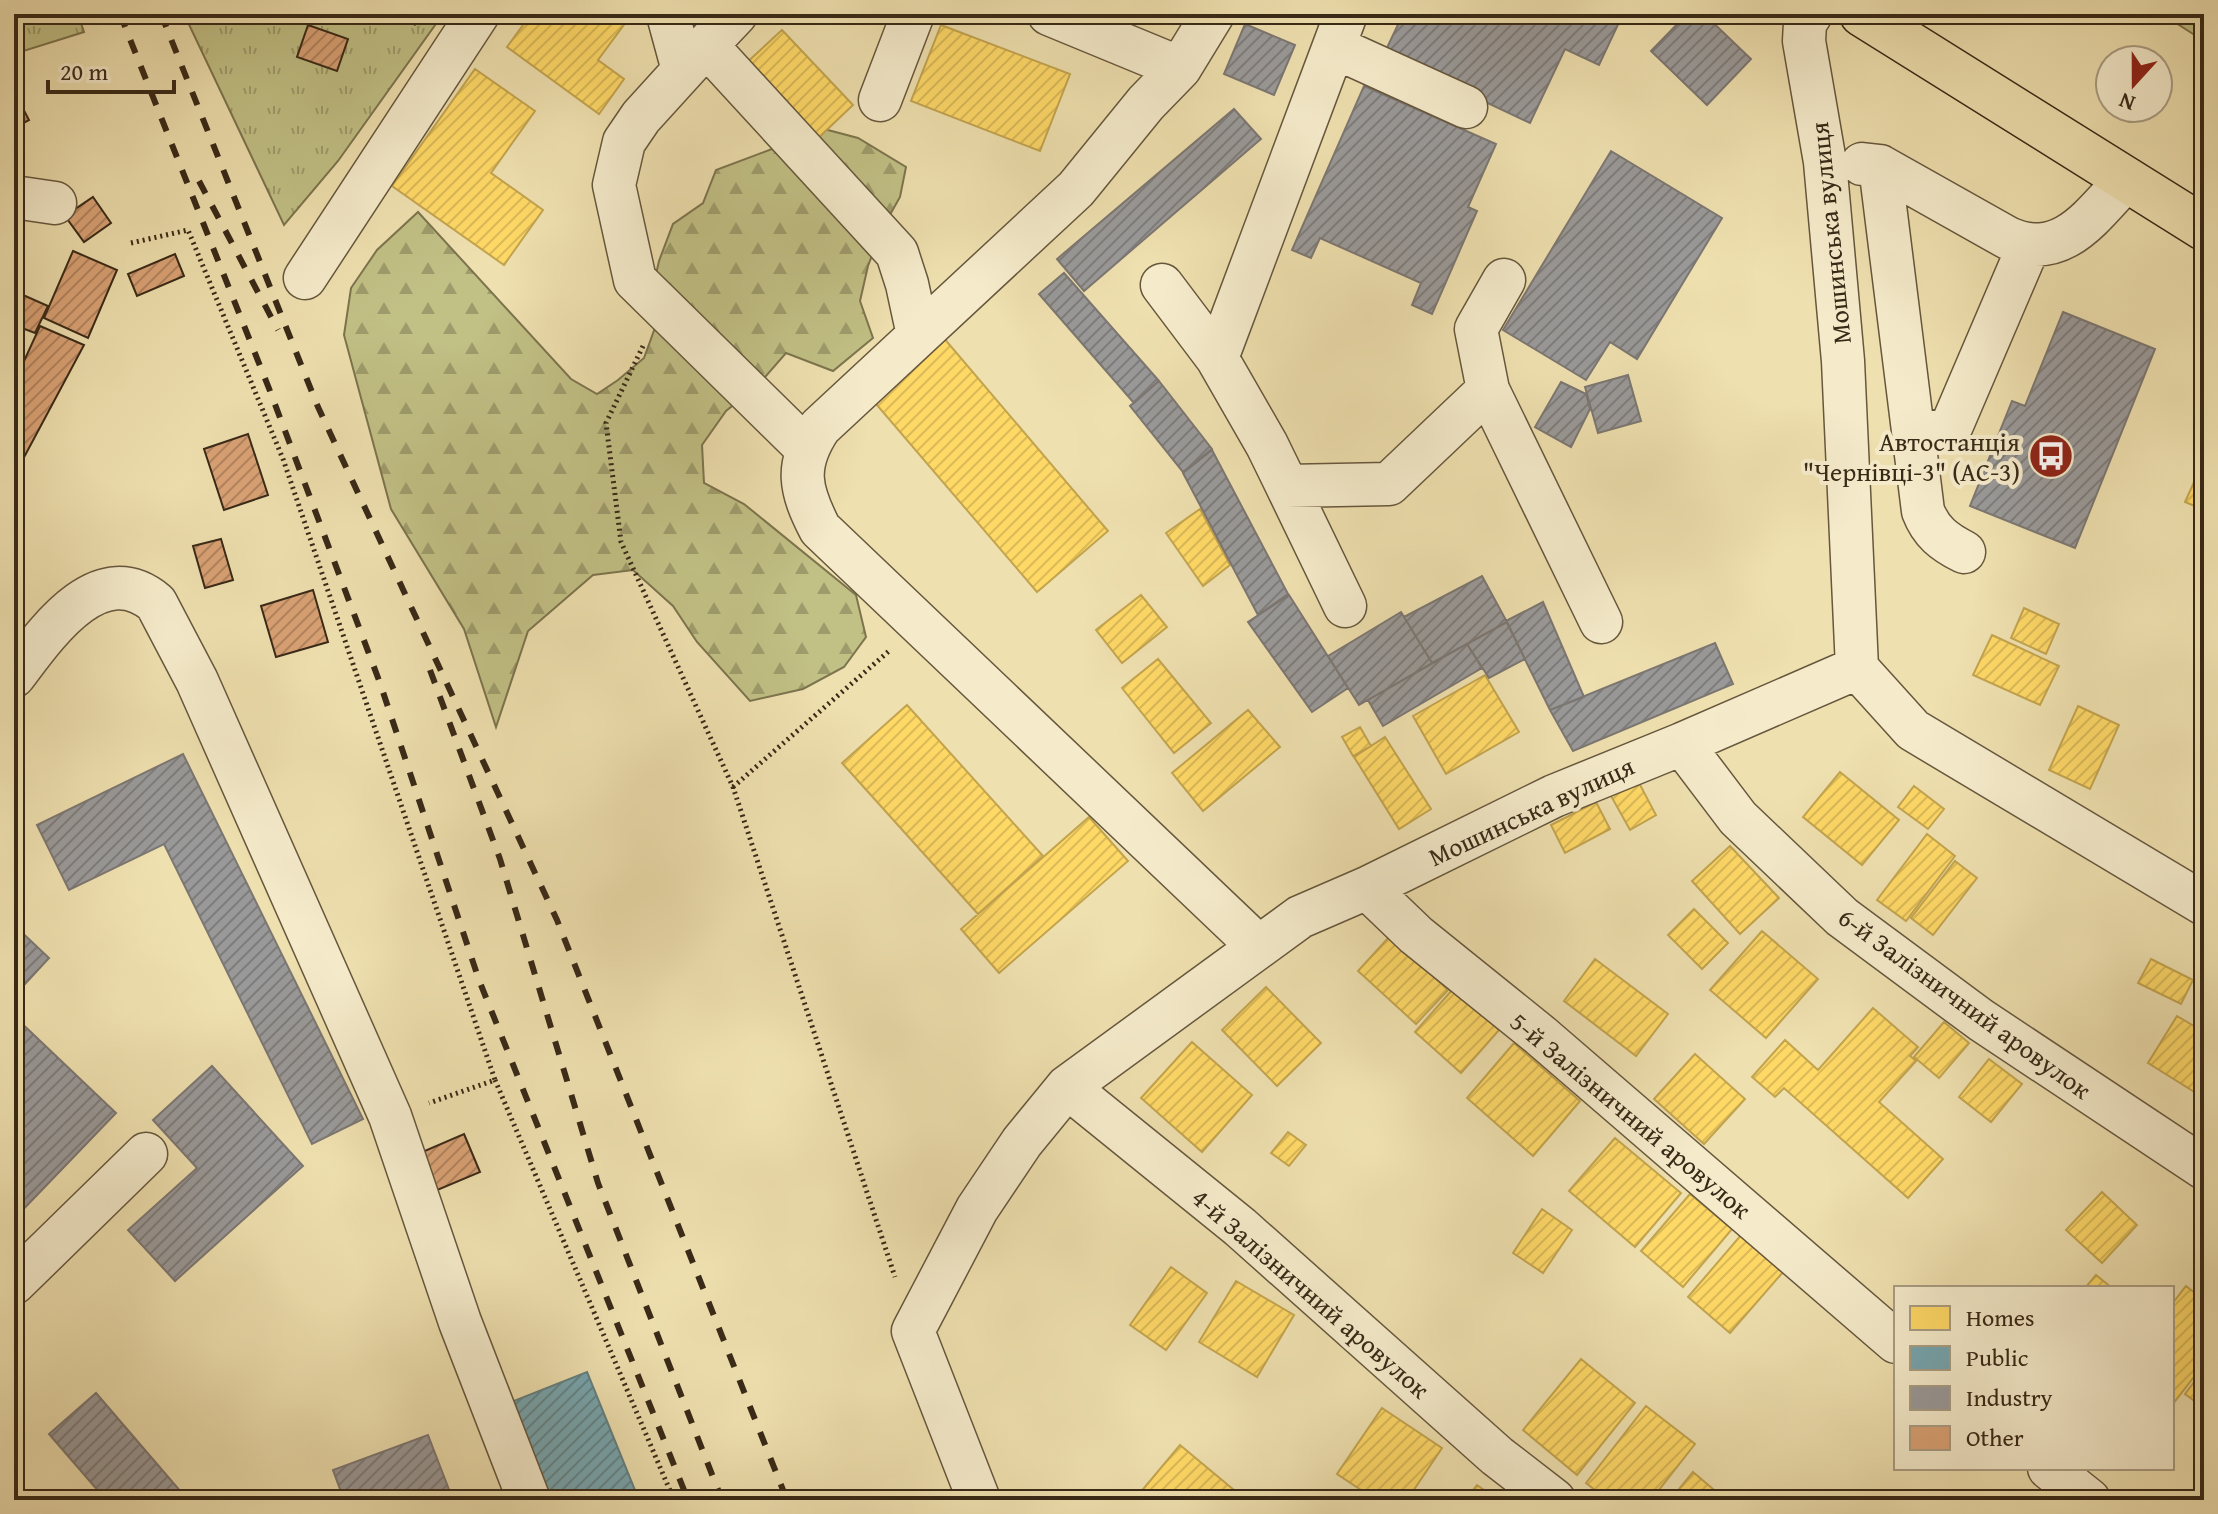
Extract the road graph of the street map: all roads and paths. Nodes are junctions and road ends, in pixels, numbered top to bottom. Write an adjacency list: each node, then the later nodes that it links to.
1 (357, 14): 9 (path)
2 (736, 14): 11 (street)
3 (913, 14): 13 (street)
4 (1213, 14): 12 (street)
5 (1811, 14): 15 (street, Мошинська вулиця)
6 (1862, 14): 17 (highway)
7 (668, 15): 11 (street)
8 (1061, 16): 12 (street)
9 (466, 30): 24 (street)
10 (1340, 30): 14 (street); 30 (street)
11 (692, 60): 23 (street); 28 (street)
12 (1180, 68): 26 (street)
13 (880, 100)
14 (1466, 107)
15 (1825, 162): 16 (street); 39 (street, Мошинська вулиця)
16 (1880, 166): 22 (street); 32 (street)
17 (2127, 179): 20 (highway); 22 (street)
18 (14, 197): 19 (street)
19 (55, 203)
20 (2204, 228)
21 (131, 243): 46 (path)
22 (2029, 245): 32 (street)
23 (897, 253): 26 (street); 29 (street)
24 (305, 278)
25 (1504, 280): 31 (street)
26 (972, 283): 29 (street)
27 (1162, 285): 30 (street)
28 (646, 291): 33 (street); 42 (path)
29 (918, 335): 33 (street)
30 (1217, 358): 34 (street)
31 (1488, 390): 34 (street); 37 (street)
32 (1914, 435): 35 (street)
33 (806, 448): 38 (street)
34 (1287, 486): 36 (street)
35 (1964, 552)
36 (1345, 606)
37 (1601, 622)
38 (920, 625): 42 (path); 45 (street)
39 (1857, 668): 41 (street, Мошинська вулиця); 44 (street)
40 (14, 676): 48 (street)
41 (1682, 744): 43 (street, Мошинська вулиця); 50 (street, 6-й Залізничний аровулок)
42 (733, 787): 52 (path)
43 (1367, 888): 45 (street, Мошинська вулиця); 53 (street, 5-й Залізничний аровулок)
44 (2204, 904)
45 (1259, 947): 47 (street, Мошинська вулиця)
46 (495, 1080): 48 (path); 56 (path)
47 (1067, 1087): 52 (street, Мошинська вулиця); 58 (street, 4-й Залізничний аровулок)
48 (390, 1116): 55 (street)
49 (146, 1154): 51 (street)
50 (2204, 1168)
51 (14, 1283)
52 (913, 1331): 57 (street)
53 (1894, 1340)
54 (2052, 1470): 59 (street)
55 (529, 1500)
56 (674, 1500)
57 (979, 1500)
58 (1554, 1500)
59 (2089, 1500)

